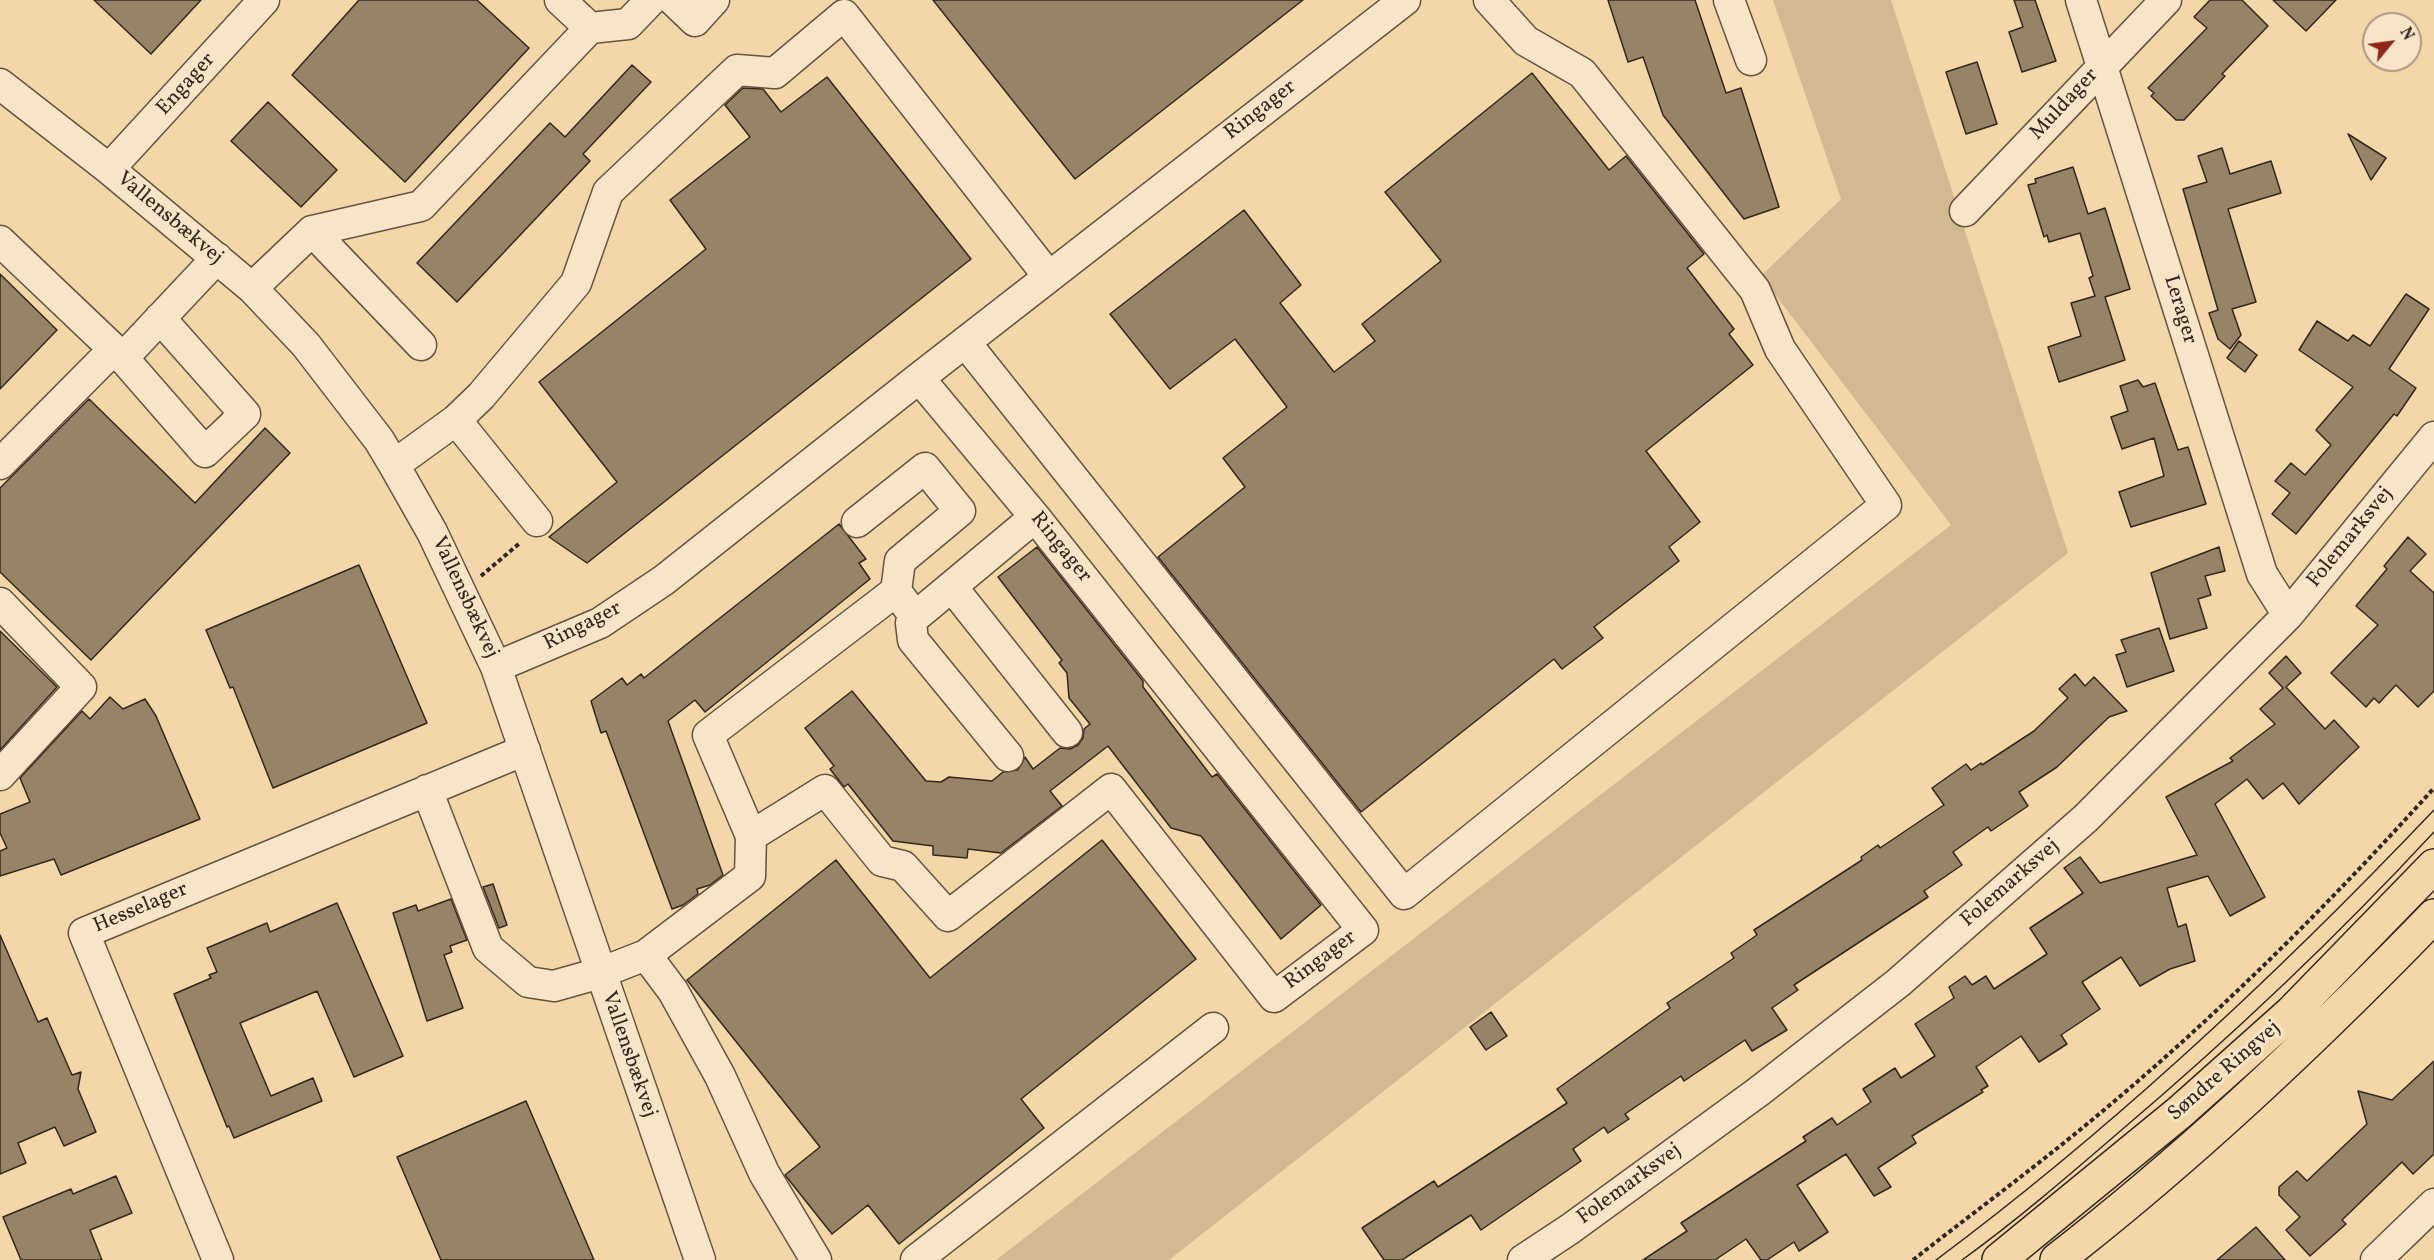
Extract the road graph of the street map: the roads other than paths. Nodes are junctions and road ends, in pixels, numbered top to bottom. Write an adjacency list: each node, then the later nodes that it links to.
1 (264, 0): 15 (street, Engager)
2 (560, 0): 11 (street)
3 (651, 0): 11 (street)
4 (673, 0): 5 (street)
5 (714, 0)
6 (1405, 0): 20 (street, Ringager)
7 (1489, 0): 23 (street)
8 (1729, 0): 12 (street)
9 (2081, 0): 13 (street, Lerager)
10 (2166, 0): 13 (street, Muldager)
11 (590, 28): 17 (street)
12 (1751, 60)
13 (2102, 66): 16 (street, Muldager); 37 (street, Lerager)
14 (0, 84): 15 (street, Vallensbækvej)
15 (109, 169): 19 (street, Vallensbækvej)
16 (1965, 212)
17 (312, 231): 21 (street); 24 (street)
18 (0, 241): 25 (street)
19 (217, 258): 21 (street, Vallensbækvej); 22 (street)
20 (1048, 277): 23 (street, Ringager); 27 (street)
21 (252, 288): 30 (street, Vallensbækvej)
22 (160, 318): 25 (street); 25 (street)
23 (965, 342): 26 (street, Ringager)
24 (422, 345)
25 (119, 353): 29 (street)
26 (919, 378): 31 (street, Ringager); 39 (street, Ringager)
27 (456, 420): 30 (street); 32 (street)
28 (2434, 437): 37 (street, Folemarksvej)
29 (0, 464)
30 (394, 465): 39 (street, Vallensbækvej)
31 (1035, 517): 34 (street); 45 (street, Ringager)
32 (537, 521)
33 (857, 522): 35 (street)
34 (952, 587): 38 (street); 40 (street)
35 (896, 591): 38 (street); 45 (street)
36 (0, 603): 43 (street)
37 (2288, 615): 56 (street, Folemarksvej)
38 (915, 617): 42 (street)
39 (496, 667): 41 (street, Vallensbækvej)
40 (1067, 732)
41 (525, 750): 44 (street, Hesselager); 49 (street, Vallensbækvej)
42 (1008, 756)
43 (0, 775)
44 (427, 790): 49 (street); 52 (street, Hesselager)
45 (751, 836): 48 (street)
46 (2434, 866): 57 (main road, Søndre Ringvej)
47 (2434, 916): 58 (main road, Søndre Ringvej)
48 (646, 955): 49 (street); 54 (street)
49 (600, 973): 53 (street, Vallensbækvej)
50 (1213, 1028): 55 (street)
51 (2434, 1204): 59 (street)
52 (219, 1260)
53 (700, 1260)
54 (816, 1260)
55 (916, 1260)
56 (1523, 1260)
57 (1999, 1260)
58 (2057, 1260)
59 (2376, 1260)

